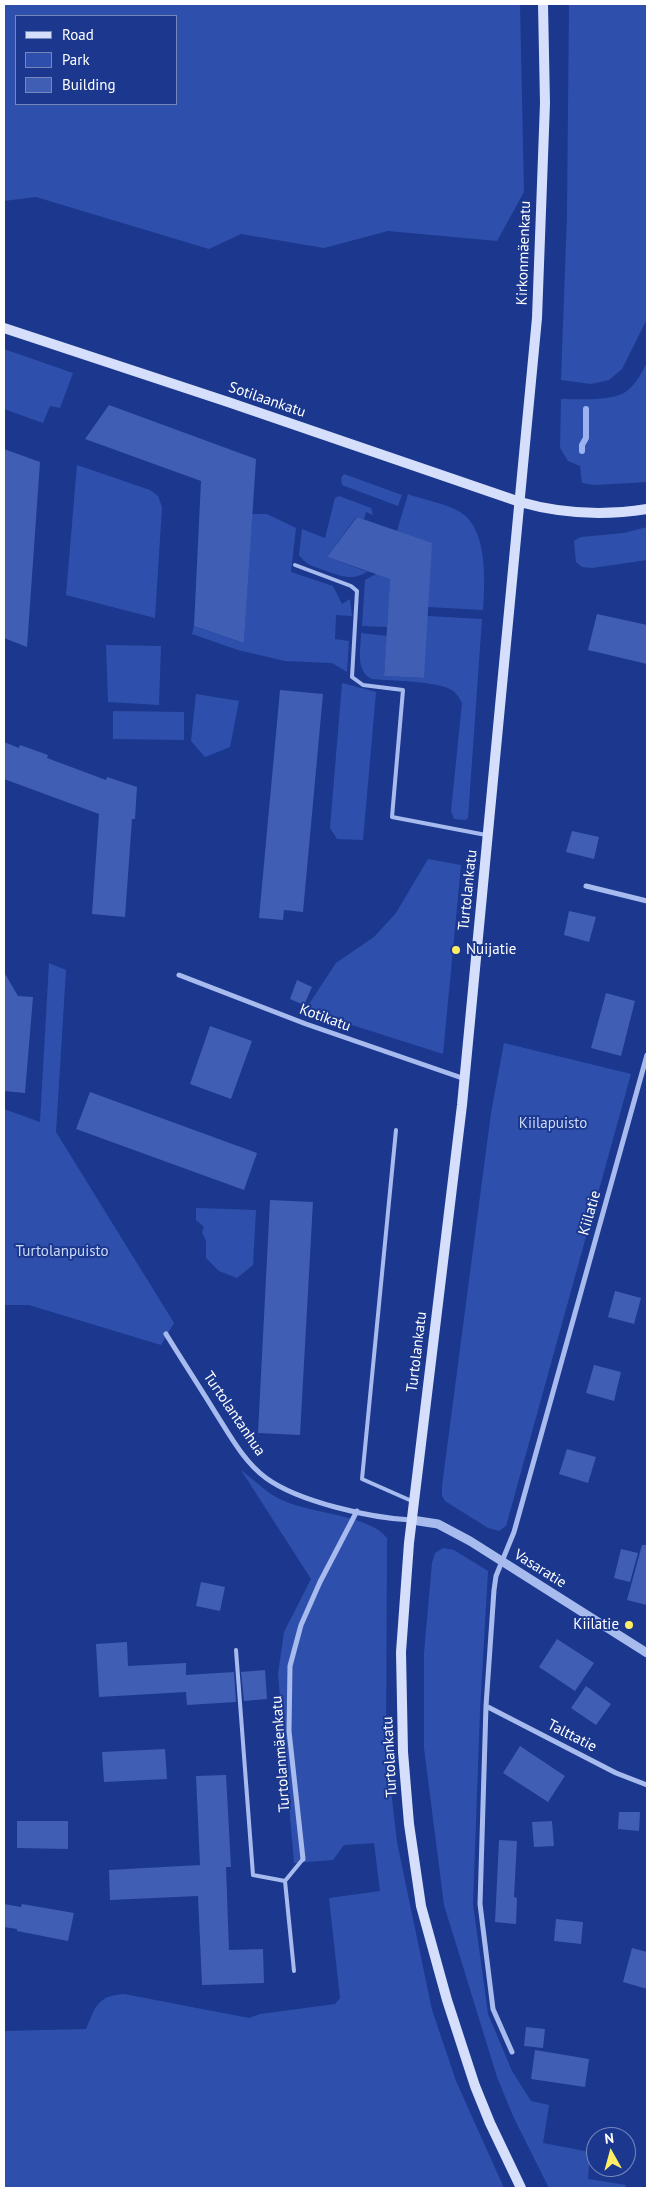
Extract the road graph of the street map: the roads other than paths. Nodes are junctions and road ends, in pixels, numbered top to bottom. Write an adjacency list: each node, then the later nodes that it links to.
1 (543, 4): 3 (main road, Kirkonmäenkatu)
2 (4, 328): 3 (main road, Sotilaankatu)
3 (520, 502): 4 (main road, Sotilaankatu); 6 (main road, Turtolankatu)
4 (647, 509)
5 (295, 565): 6 (lane)
6 (488, 836): 11 (main road, Turtolankatu)
7 (586, 886): 8 (street)
8 (647, 902)
9 (179, 975): 11 (street, Kotikatu)
10 (647, 1055): 17 (street, Kiilatie)
11 (465, 1079): 14 (main road, Turtolankatu)
12 (396, 1130): 14 (lane)
13 (166, 1334): 15 (street, Turtolantanhua)
14 (414, 1502): 16 (main road, Turtolankatu)
15 (357, 1511): 16 (street, Turtolantanhua); 22 (street, Turtolanmäenkatu)
16 (412, 1520): 17 (street, Vasaratie); 26 (main road, Turtolankatu)
17 (502, 1561): 19 (street, Vasaratie); 20 (street, Kiilatie)
18 (236, 1650): 23 (lane)
19 (647, 1653)
20 (486, 1706): 21 (street, Talttatie); 25 (street, Kiilatie)
21 (647, 1785)
22 (303, 1859): 23 (lane)
23 (285, 1881): 24 (lane)
24 (294, 1971)
25 (512, 2052)
26 (521, 2188)

